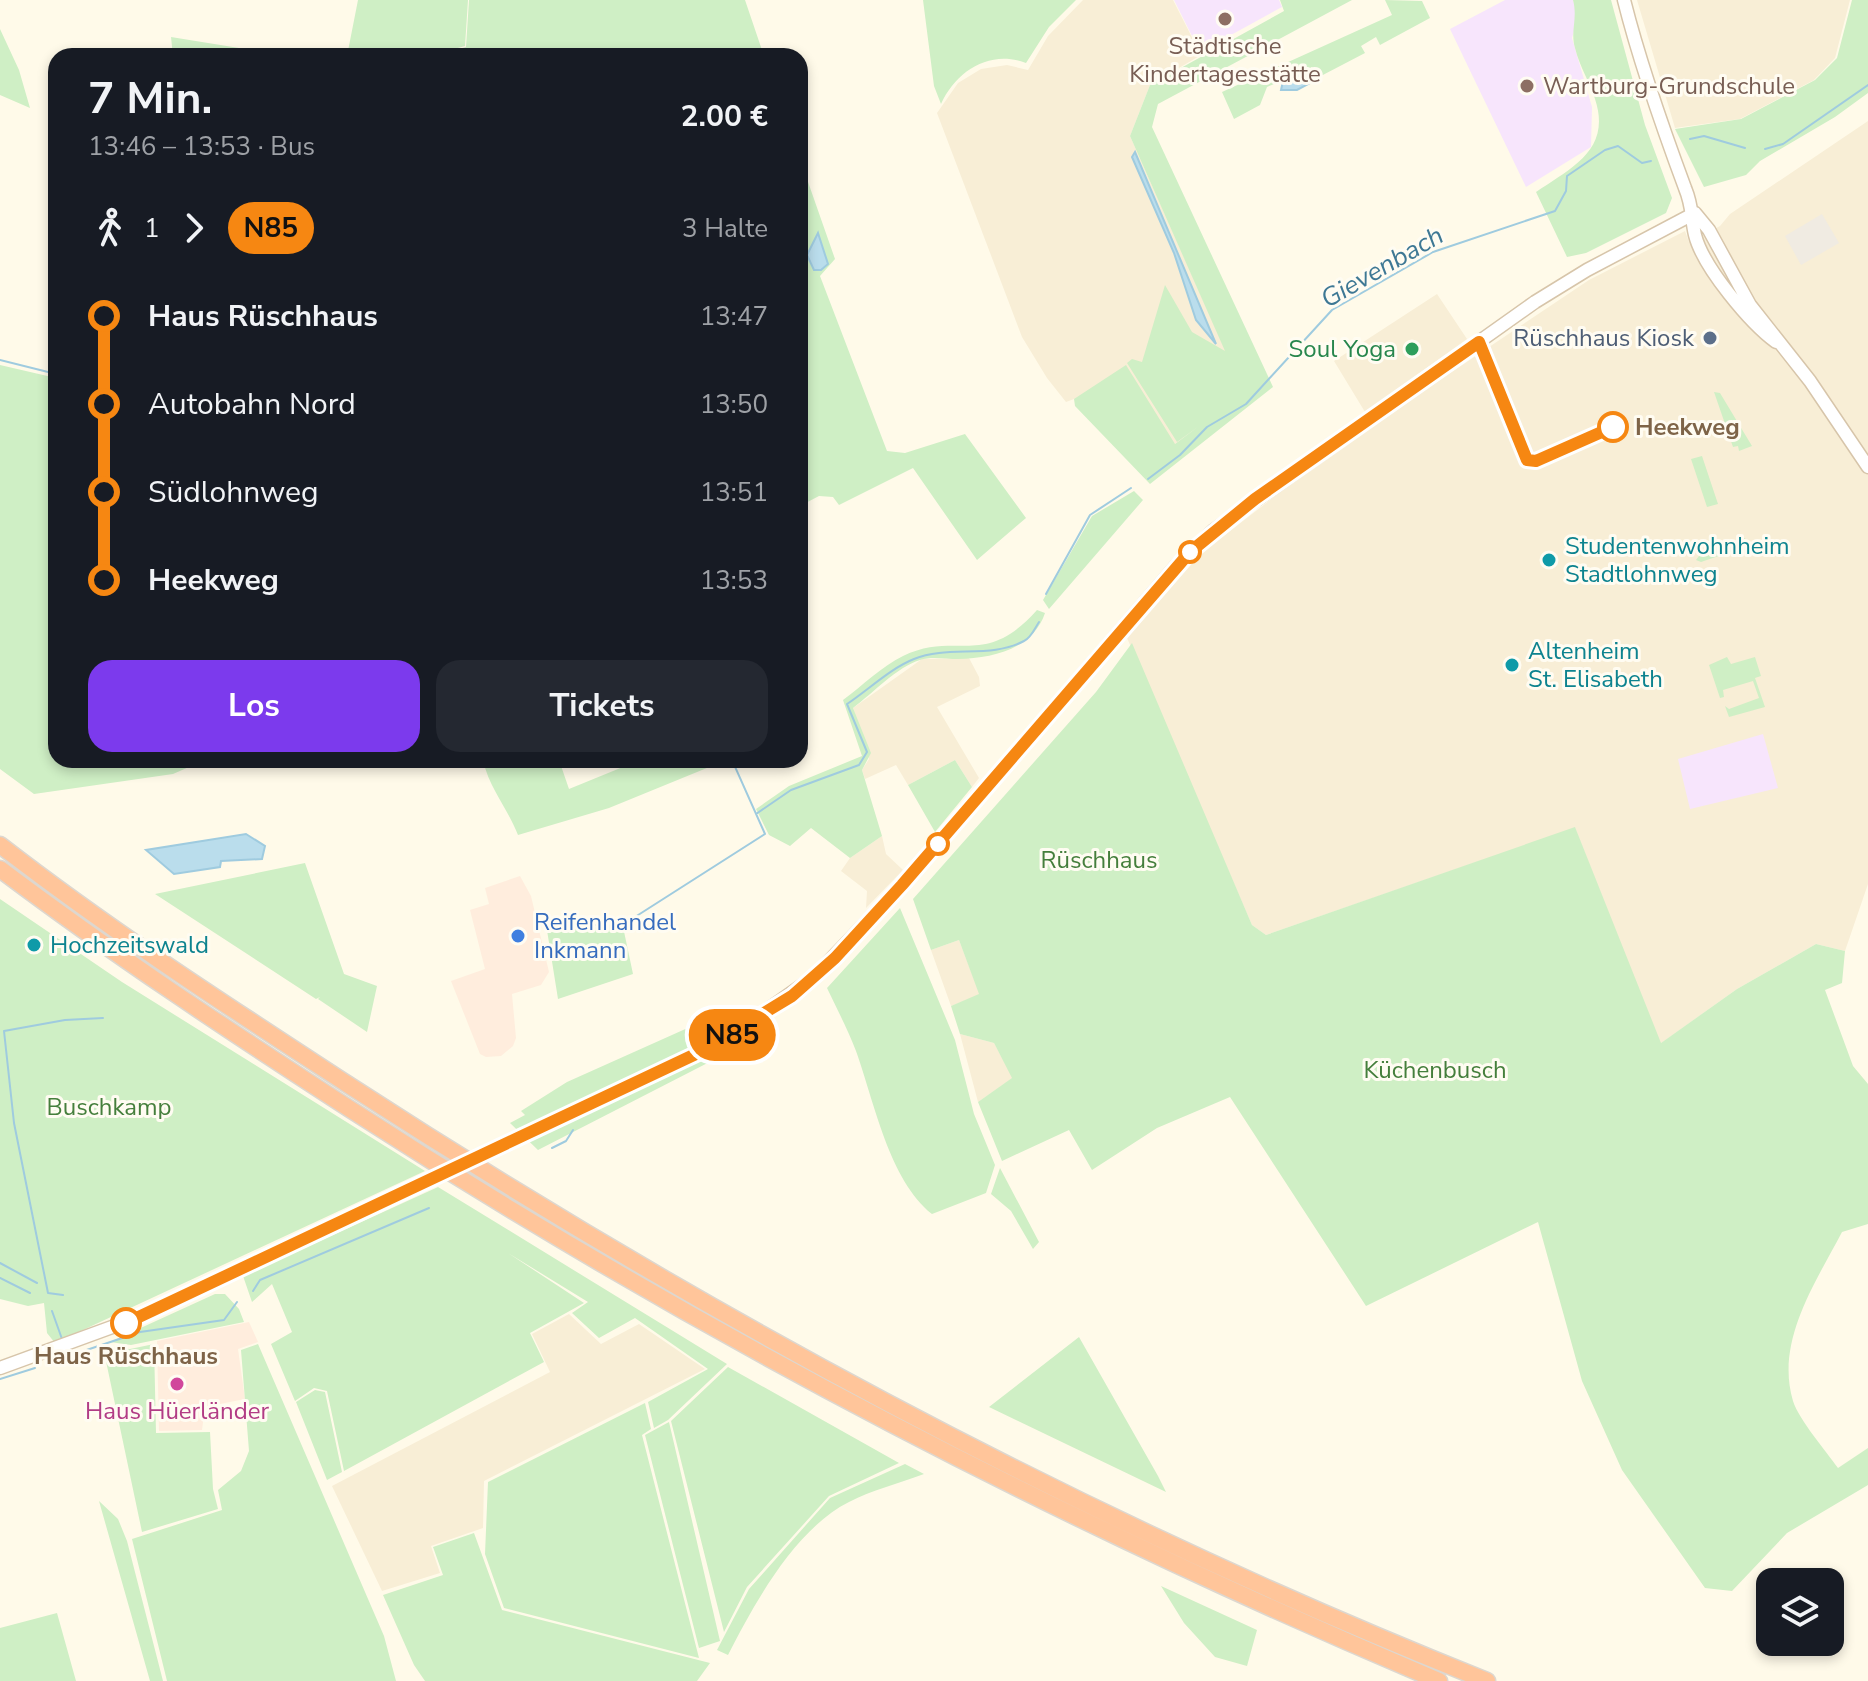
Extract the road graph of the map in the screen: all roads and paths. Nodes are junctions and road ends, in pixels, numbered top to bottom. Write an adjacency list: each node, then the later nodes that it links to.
1 (1624, 0): 2 (main road)
2 (1695, 213): 3 (main road); 6 (main road, bridge)
3 (1868, 467)
4 (3, 845): 8 (highway)
5 (2, 871): 7 (highway)
6 (0, 1368)
7 (1439, 1681)
8 (1487, 1681)

